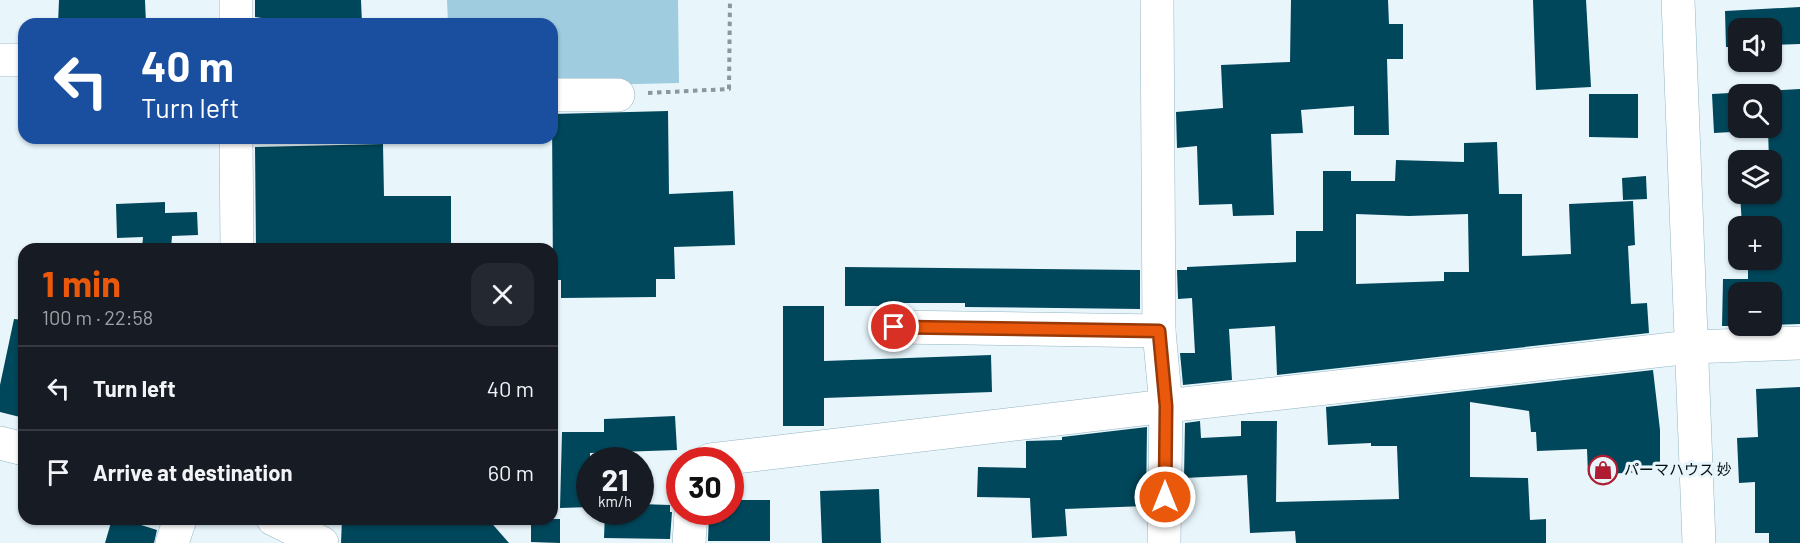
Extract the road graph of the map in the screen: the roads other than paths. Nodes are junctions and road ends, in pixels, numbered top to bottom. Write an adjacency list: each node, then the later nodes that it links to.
1 (236, 0): 4 (street)
2 (1158, 0): 12 (street)
3 (1678, 0): 14 (street)
4 (236, 18)
5 (0, 60): 6 (street)
6 (18, 60)
7 (558, 95): 8 (street)
8 (618, 95)
9 (236, 144): 10 (street)
10 (237, 243)
11 (894, 327): 12 (street)
12 (1159, 331): 15 (street)
13 (1800, 343): 14 (street)
14 (1691, 347): 15 (street); 26 (street)
15 (1166, 406): 18 (street); 25 (street)
16 (0, 443): 17 (street)
17 (18, 448)
18 (744, 456)
19 (178, 525): 22 (street)
20 (285, 525): 23 (street)
21 (690, 525): 24 (street)
22 (172, 543)
23 (322, 543)
24 (689, 543)
25 (1164, 543)
26 (1699, 543)

